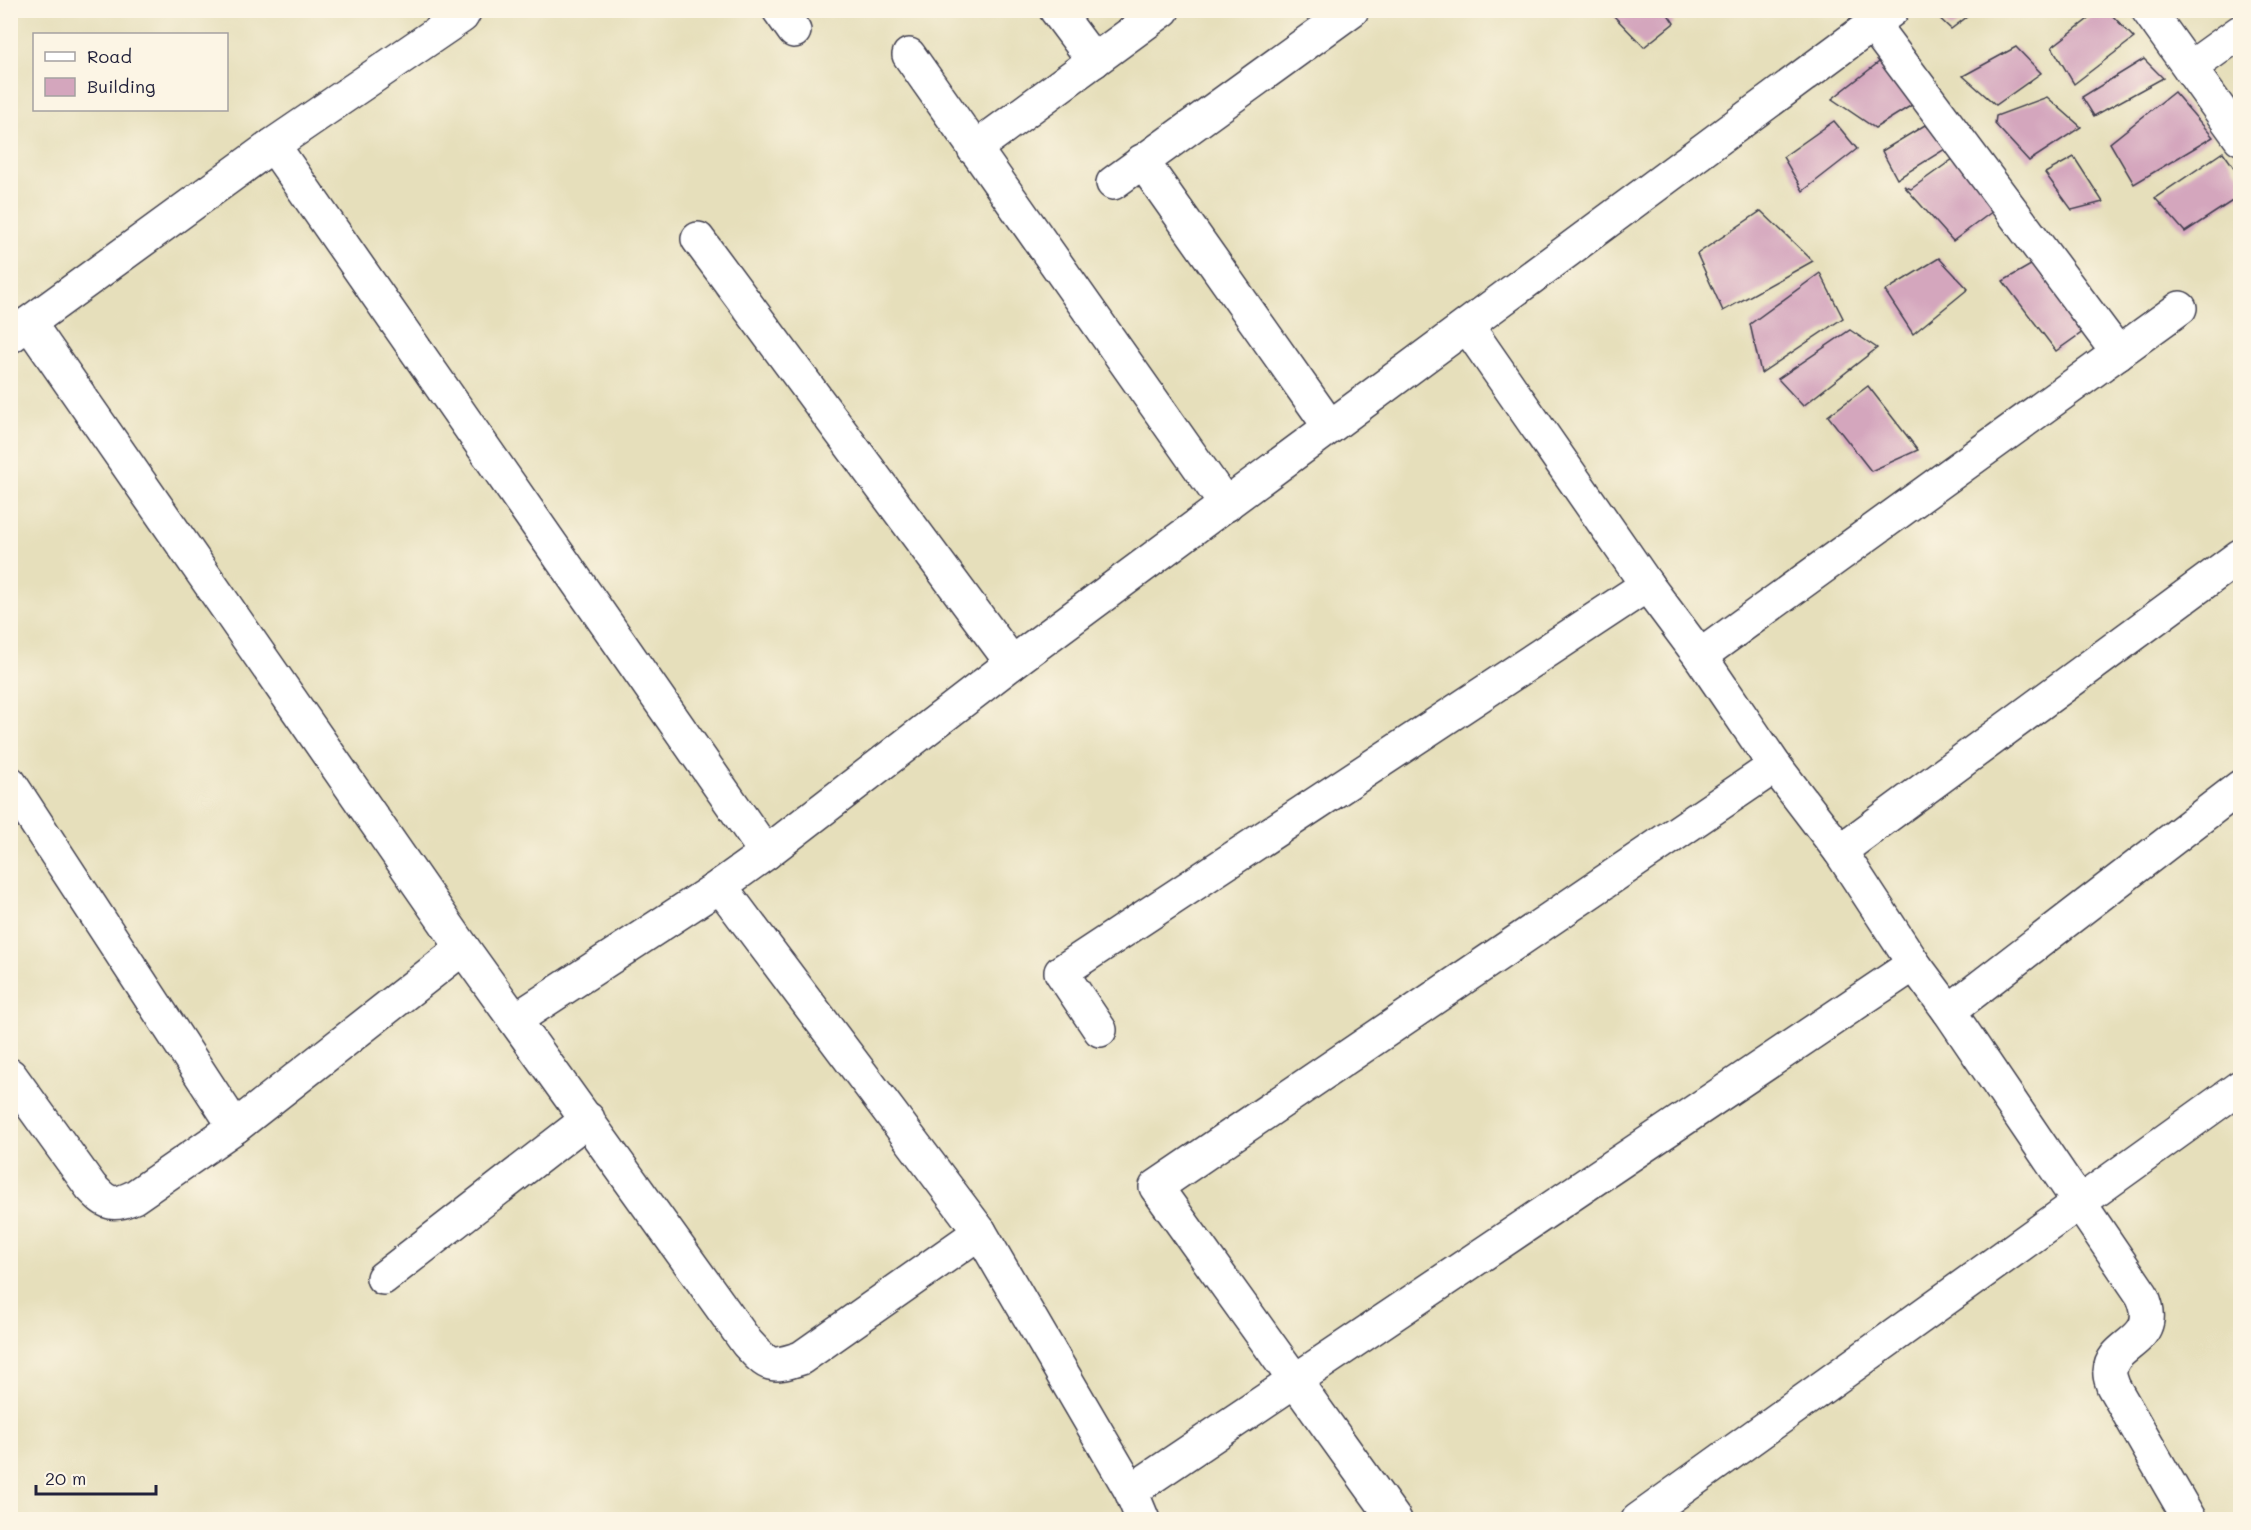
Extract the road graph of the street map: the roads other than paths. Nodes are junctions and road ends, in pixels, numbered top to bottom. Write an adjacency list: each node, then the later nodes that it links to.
1 (465, 10): 12 (street)
2 (1056, 10): 9 (street)
3 (1163, 10): 9 (street)
4 (1352, 10): 14 (street)
5 (2148, 10): 10 (street)
6 (1883, 18): 18 (street); 20 (street)
7 (2241, 32): 10 (street)
8 (909, 55): 13 (street)
9 (1094, 61): 13 (street)
10 (2190, 68): 11 (street)
11 (2241, 138)
12 (273, 145): 19 (street); 31 (street)
13 (974, 149): 22 (street)
14 (1142, 161): 15 (street); 21 (street)
15 (1113, 183)
16 (698, 238): 26 (street)
17 (2180, 308): 20 (street)
18 (1467, 326): 21 (street); 24 (street)
19 (20, 330): 33 (street)
20 (2118, 353): 25 (street)
21 (1330, 427): 22 (street)
22 (1226, 505): 26 (street)
23 (2241, 556): 30 (street)
24 (1647, 585): 25 (street); 37 (street)
25 (1700, 656): 27 (street)
26 (1012, 663): 31 (street)
27 (1775, 766): 30 (street); 45 (street)
28 (10, 783): 41 (street)
29 (2241, 787): 35 (street)
30 (1840, 851): 34 (street)
31 (766, 853): 32 (street)
32 (720, 886): 36 (street); 43 (street)
33 (463, 948): 36 (street); 41 (street)
34 (1914, 964): 35 (street); 45 (street)
35 (1949, 1011): 42 (street)
36 (515, 1020): 40 (street)
37 (1100, 1030)
38 (10, 1076): 41 (street)
39 (2241, 1087): 42 (street)
40 (588, 1119): 43 (street); 44 (street)
41 (235, 1126)
42 (2080, 1202): 48 (street); 49 (street)
43 (980, 1232): 46 (street)
44 (383, 1278)
45 (1295, 1380): 46 (street); 47 (street)
46 (1137, 1505)
47 (1395, 1520)
48 (1638, 1520)
49 (2190, 1520)

